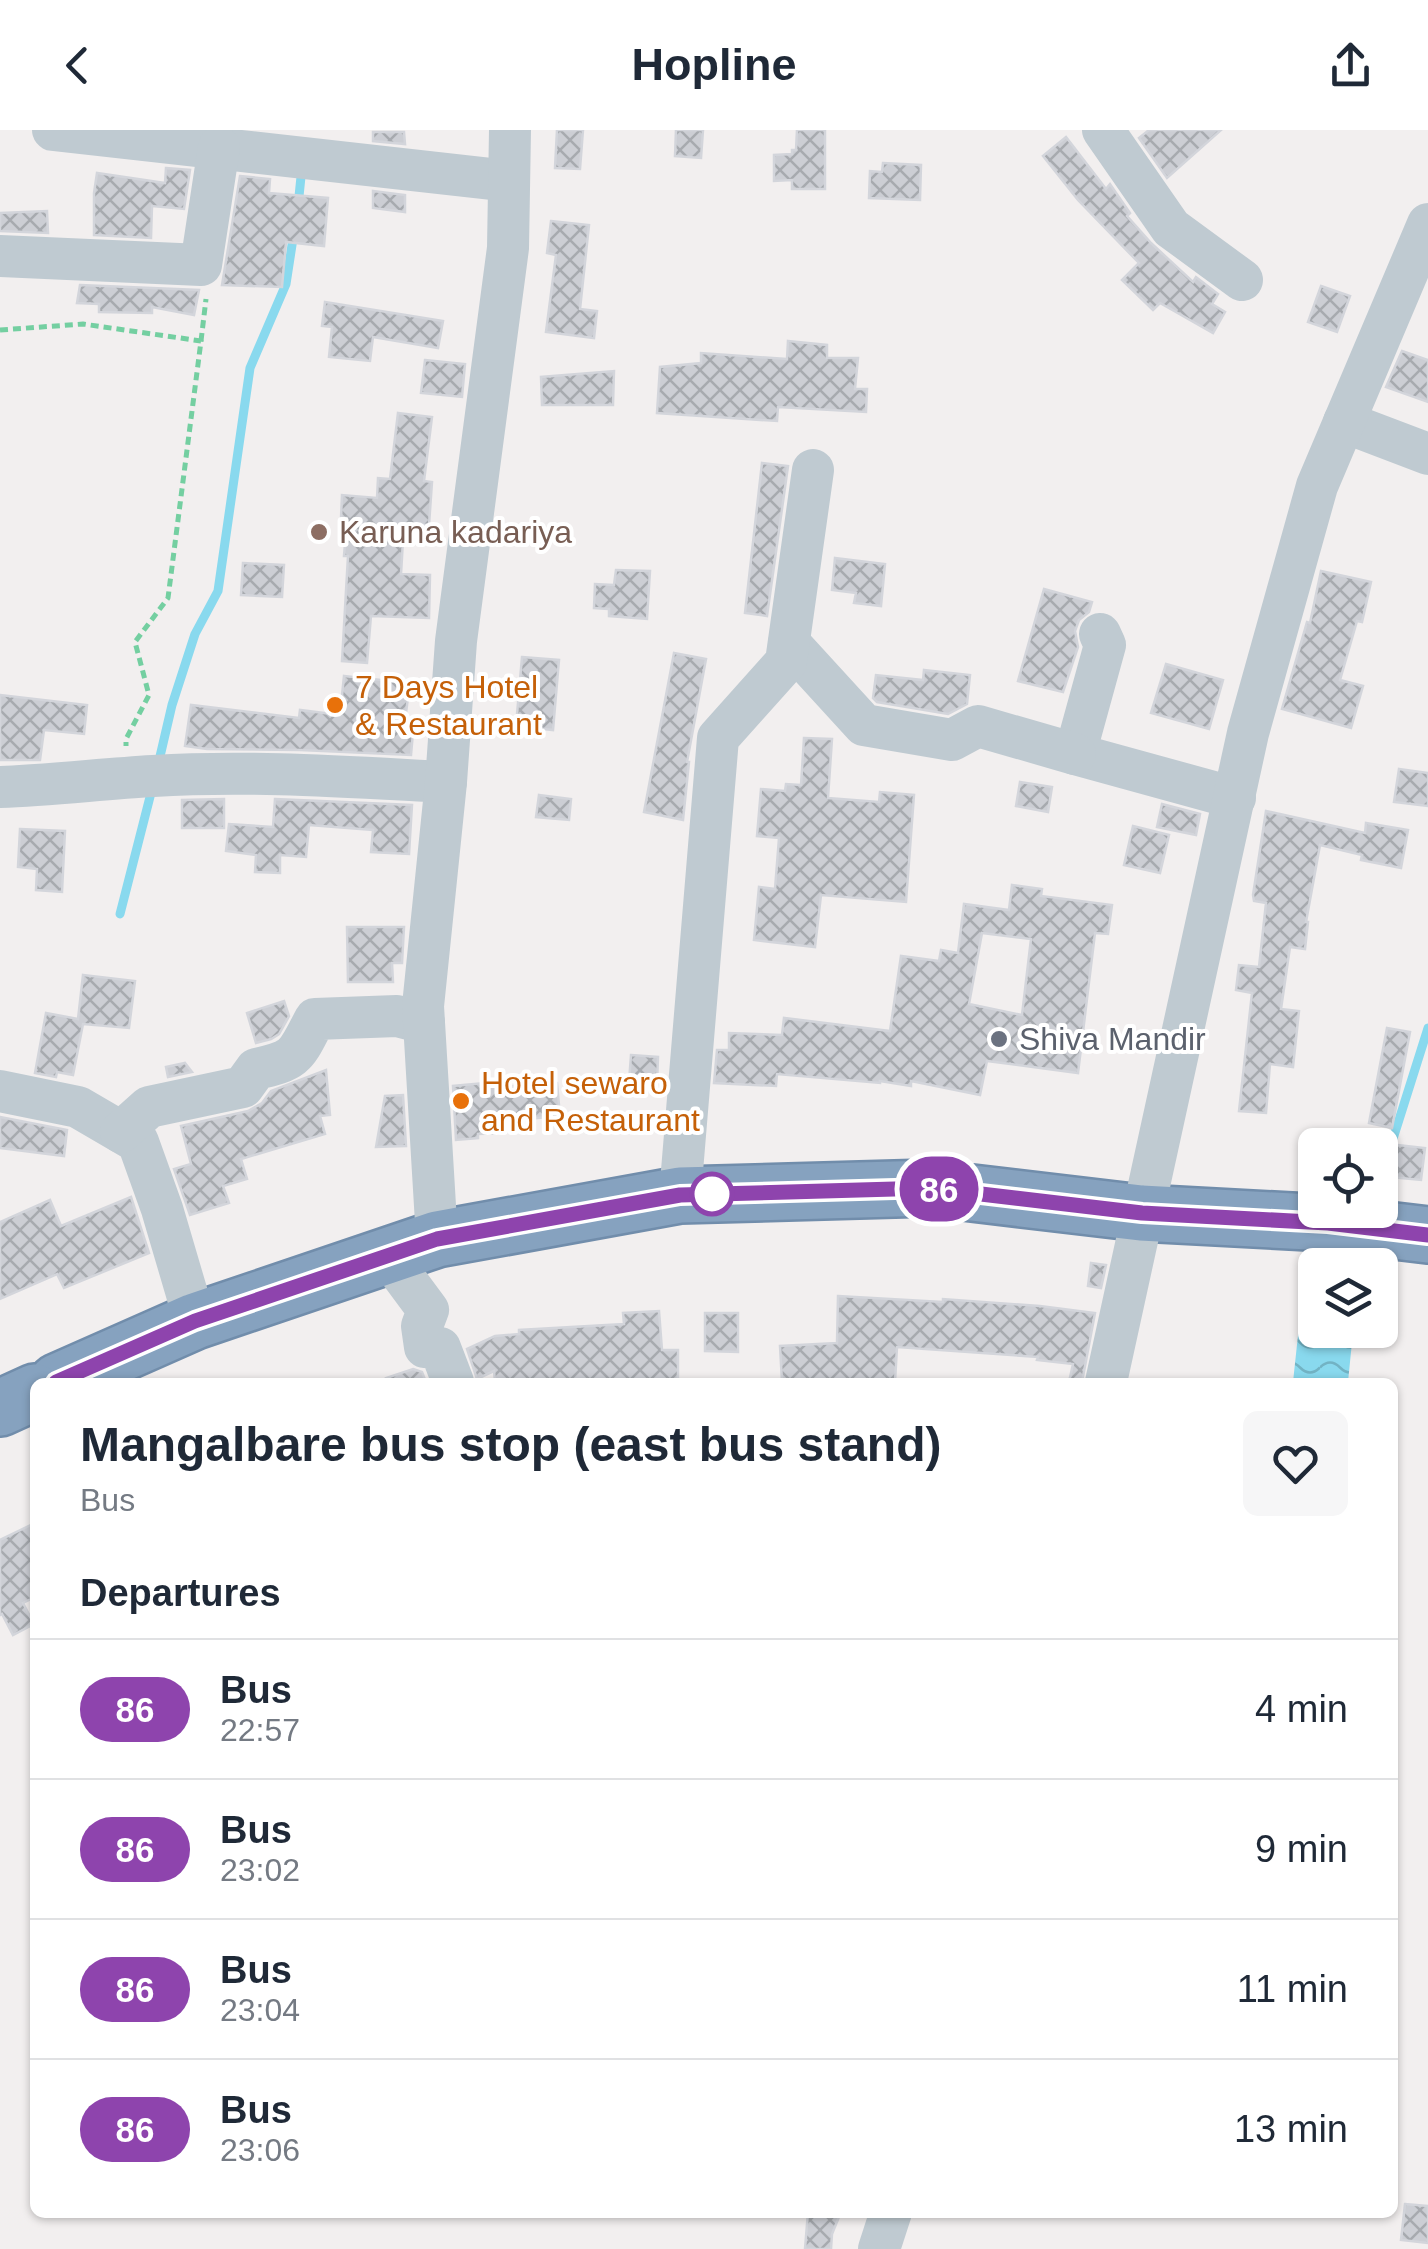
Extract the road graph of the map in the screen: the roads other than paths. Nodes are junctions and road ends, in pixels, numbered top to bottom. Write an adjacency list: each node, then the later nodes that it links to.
1 (53, 130): 4 (street)
2 (510, 130): 5 (street)
3 (1104, 130): 8 (street)
4 (219, 148): 5 (street); 7 (street)
5 (509, 180): 15 (street)
6 (1428, 224): 9 (street)
7 (0, 256)
8 (1242, 280)
9 (1344, 422): 10 (street); 17 (street)
10 (1414, 449)
11 (814, 470): 13 (street)
12 (1100, 634): 14 (street)
13 (789, 643): 14 (street); 21 (street)
14 (1075, 754): 17 (street)
15 (446, 782): 16 (street); 18 (street)
16 (0, 788)
17 (1234, 798): 22 (street)
18 (424, 1023): 20 (street); 24 (street)
19 (0, 1091): 20 (street)
20 (121, 1132): 25 (street)
21 (680, 1195): 22 (highway); 24 (highway)
22 (1142, 1213): 23 (highway); 28 (street)
23 (1428, 1235)
24 (413, 1247): 25 (highway); 27 (street)
25 (195, 1321): 26 (highway)
26 (65, 1378)
27 (451, 1378)
28 (1107, 1378)
29 (30, 1394): 30 (highway)
30 (0, 1408)
31 (890, 2218): 32 (street)
32 (880, 2249)

